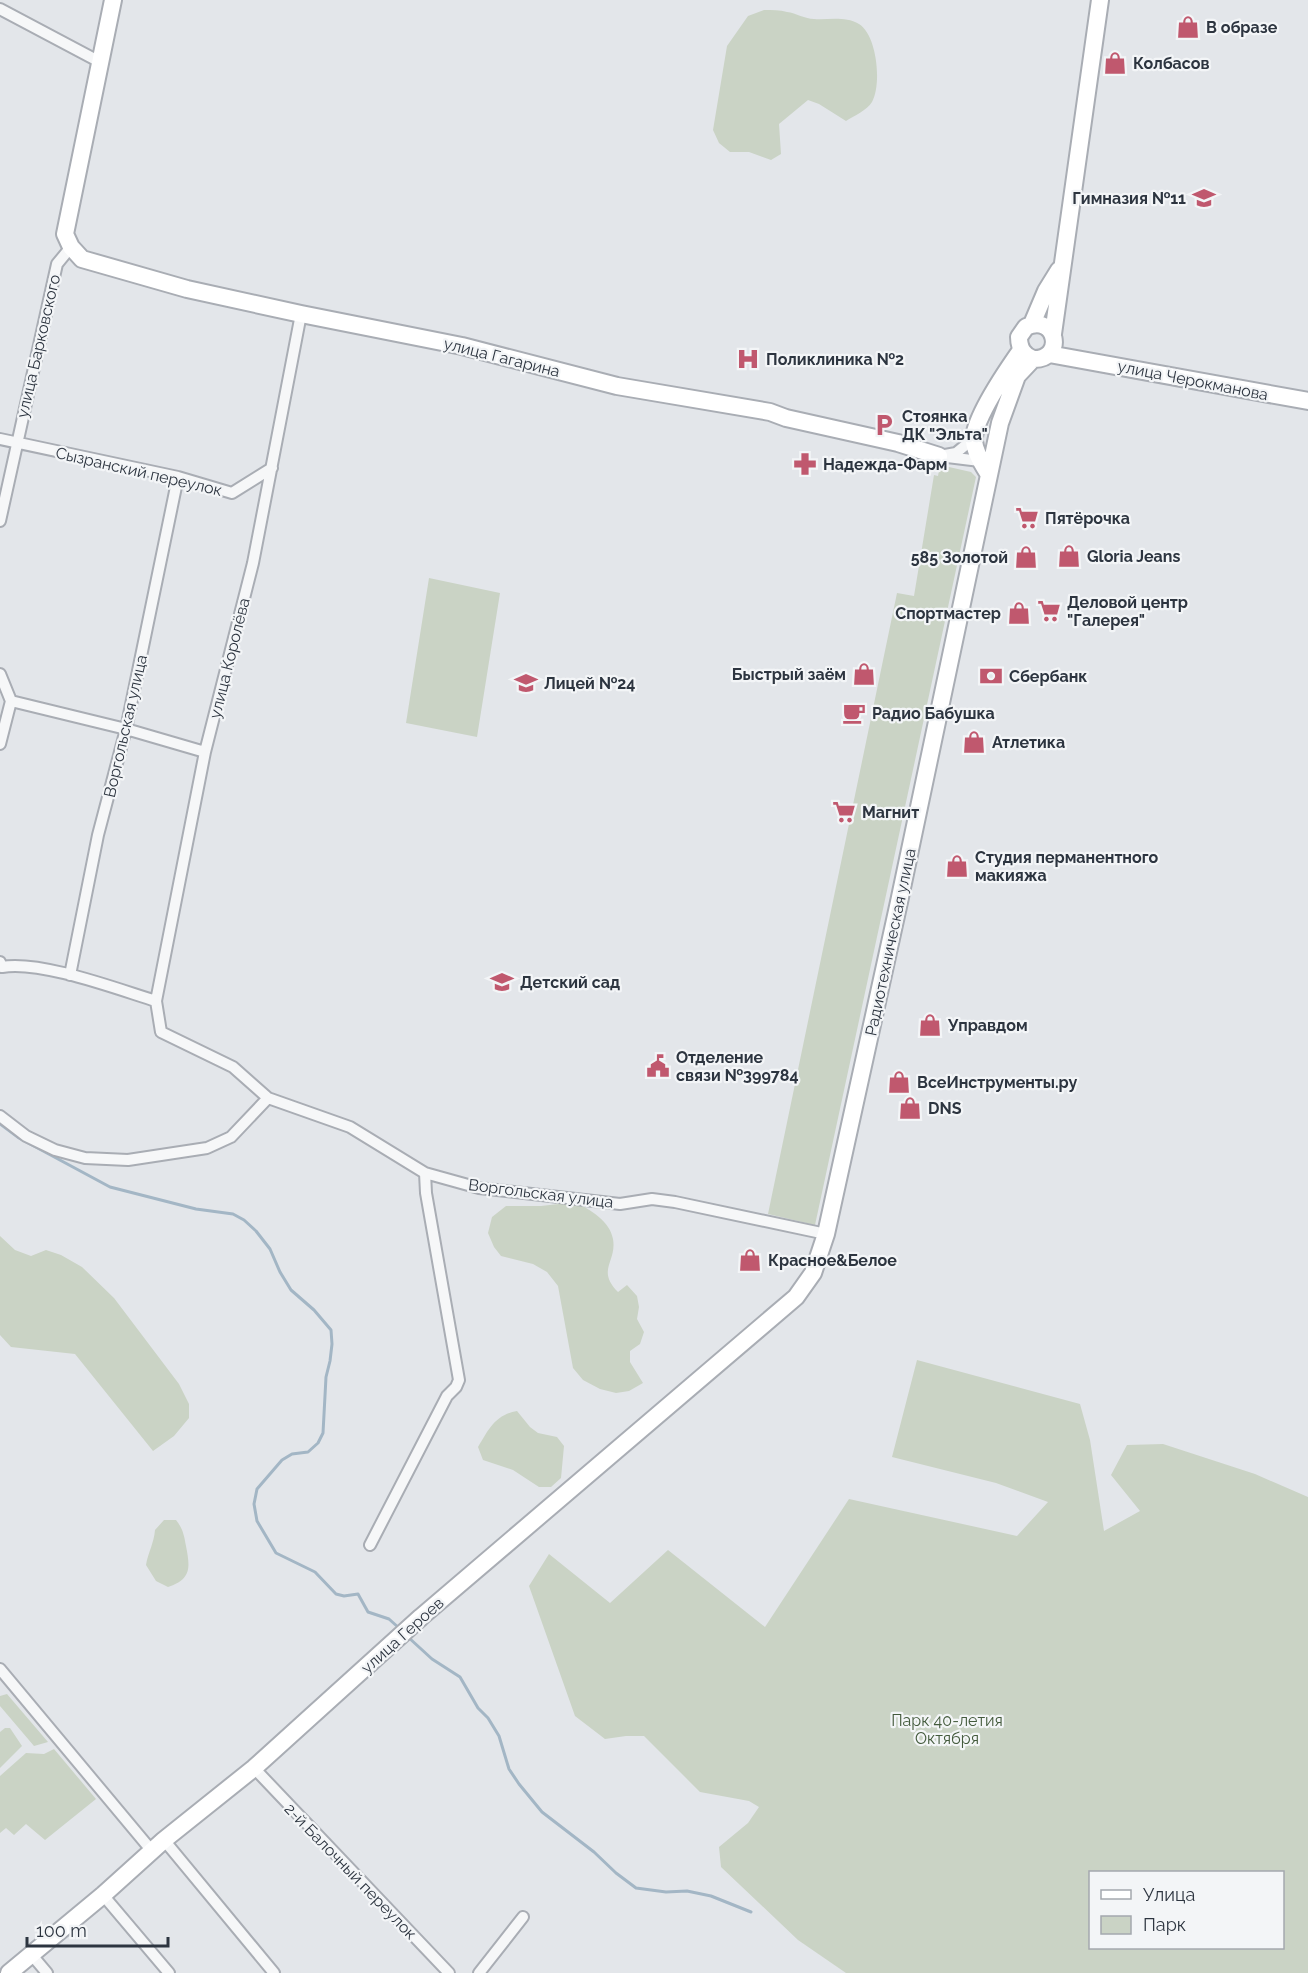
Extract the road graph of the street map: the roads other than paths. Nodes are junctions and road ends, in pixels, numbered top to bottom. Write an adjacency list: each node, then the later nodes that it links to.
1 (113, 0): 4 (street)
2 (1100, 0): 6 (street, Радиотехническая улица)
3 (0, 9): 4 (street)
4 (100, 62): 5 (street)
5 (71, 247): 7 (street, улица Гагарина); 14 (street, улица Барковского)
6 (1062, 264): 8 (street, Радиотехническая улица); 9 (street, Радиотехническая улица)
7 (301, 314): 15 (street, улица Гагарина); 17 (street, улица Королёва)
8 (1032, 324): 9 (street); 9 (street, Радиотехническая улица)
9 (1042, 348): 10 (street, улица Черокманова); 11 (street, Радиотехническая улица); 13 (street, Радиотехническая улица)
10 (1308, 401)
11 (1000, 423): 13 (street); 16 (street, Радиотехническая улица)
12 (0, 439): 14 (street, Сызранский переулок)
13 (974, 439): 15 (street); 16 (street, Радиотехническая улица)
14 (16, 442): 18 (street, Сызранский переулок); 19 (street, улица Барковского)
15 (939, 456): 16 (street, улица Гагарина)
16 (987, 463): 31 (street, Радиотехническая улица)
17 (272, 468): 18 (street, Сызранский переулок); 24 (street, улица Королёва)
18 (178, 477): 22 (street, Воргольская улица)
19 (0, 522)
20 (0, 674): 21 (street)
21 (11, 700): 22 (street); 23 (street)
22 (126, 729): 24 (street); 26 (street, Воргольская улица)
23 (0, 744)
24 (205, 752): 27 (street, улица Королёва)
25 (1, 964): 26 (street)
26 (70, 975): 27 (street)
27 (156, 1001): 28 (street, Воргольская улица)
28 (268, 1098): 29 (street); 30 (street, Воргольская улица)
29 (0, 1116)
30 (424, 1173): 31 (street, Воргольская улица); 33 (street)
31 (826, 1234): 32 (street, Радиотехническая улица)
32 (796, 1297): 35 (street, улица Героев)
33 (370, 1545)
34 (0, 1669): 36 (street)
35 (254, 1768): 36 (street, улица Героев); 44 (street, 2-й Балочный переулок)
36 (158, 1845): 37 (street, улица Героев); 43 (street)
37 (103, 1895): 39 (street, улица Героев); 42 (street)
38 (523, 1917): 45 (street)
39 (31, 1954): 40 (street, улица Героев); 41 (street)
40 (9, 1973)
41 (47, 1973)
42 (169, 1973)
43 (274, 1973)
44 (449, 1973)
45 (479, 1973)

